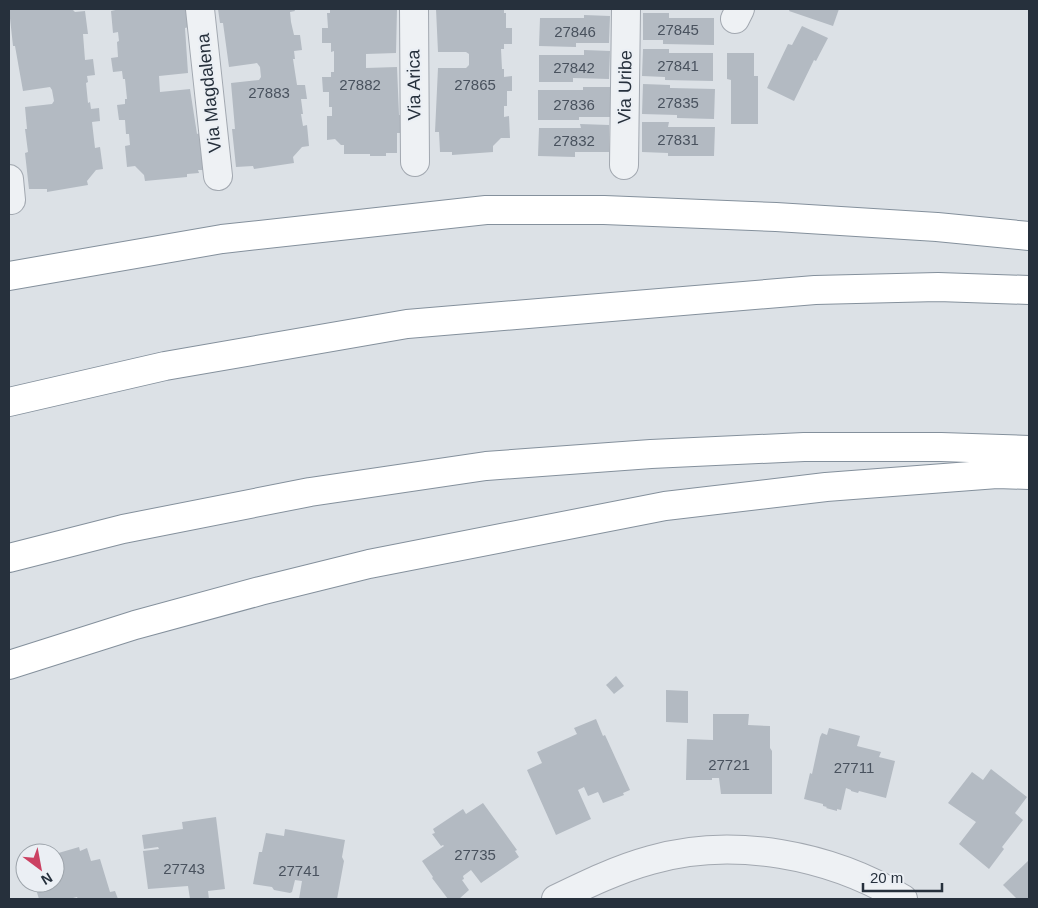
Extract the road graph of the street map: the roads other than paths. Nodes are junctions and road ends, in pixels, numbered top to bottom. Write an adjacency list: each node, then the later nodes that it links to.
1 (200, 9): 6 (street, Via Magdalena)
2 (414, 9): 4 (street, Via Arica)
3 (626, 9): 5 (street, Via Uribe)
4 (415, 162)
5 (624, 165)
6 (218, 176)
7 (1029, 236): 8 (highway)
8 (9, 276)
9 (1029, 290): 10 (highway)
10 (9, 402)
11 (1029, 450): 13 (highway)
12 (1029, 475): 14 (highway)
13 (9, 558)
14 (9, 665)
15 (556, 899): 16 (street)
16 (903, 899)

